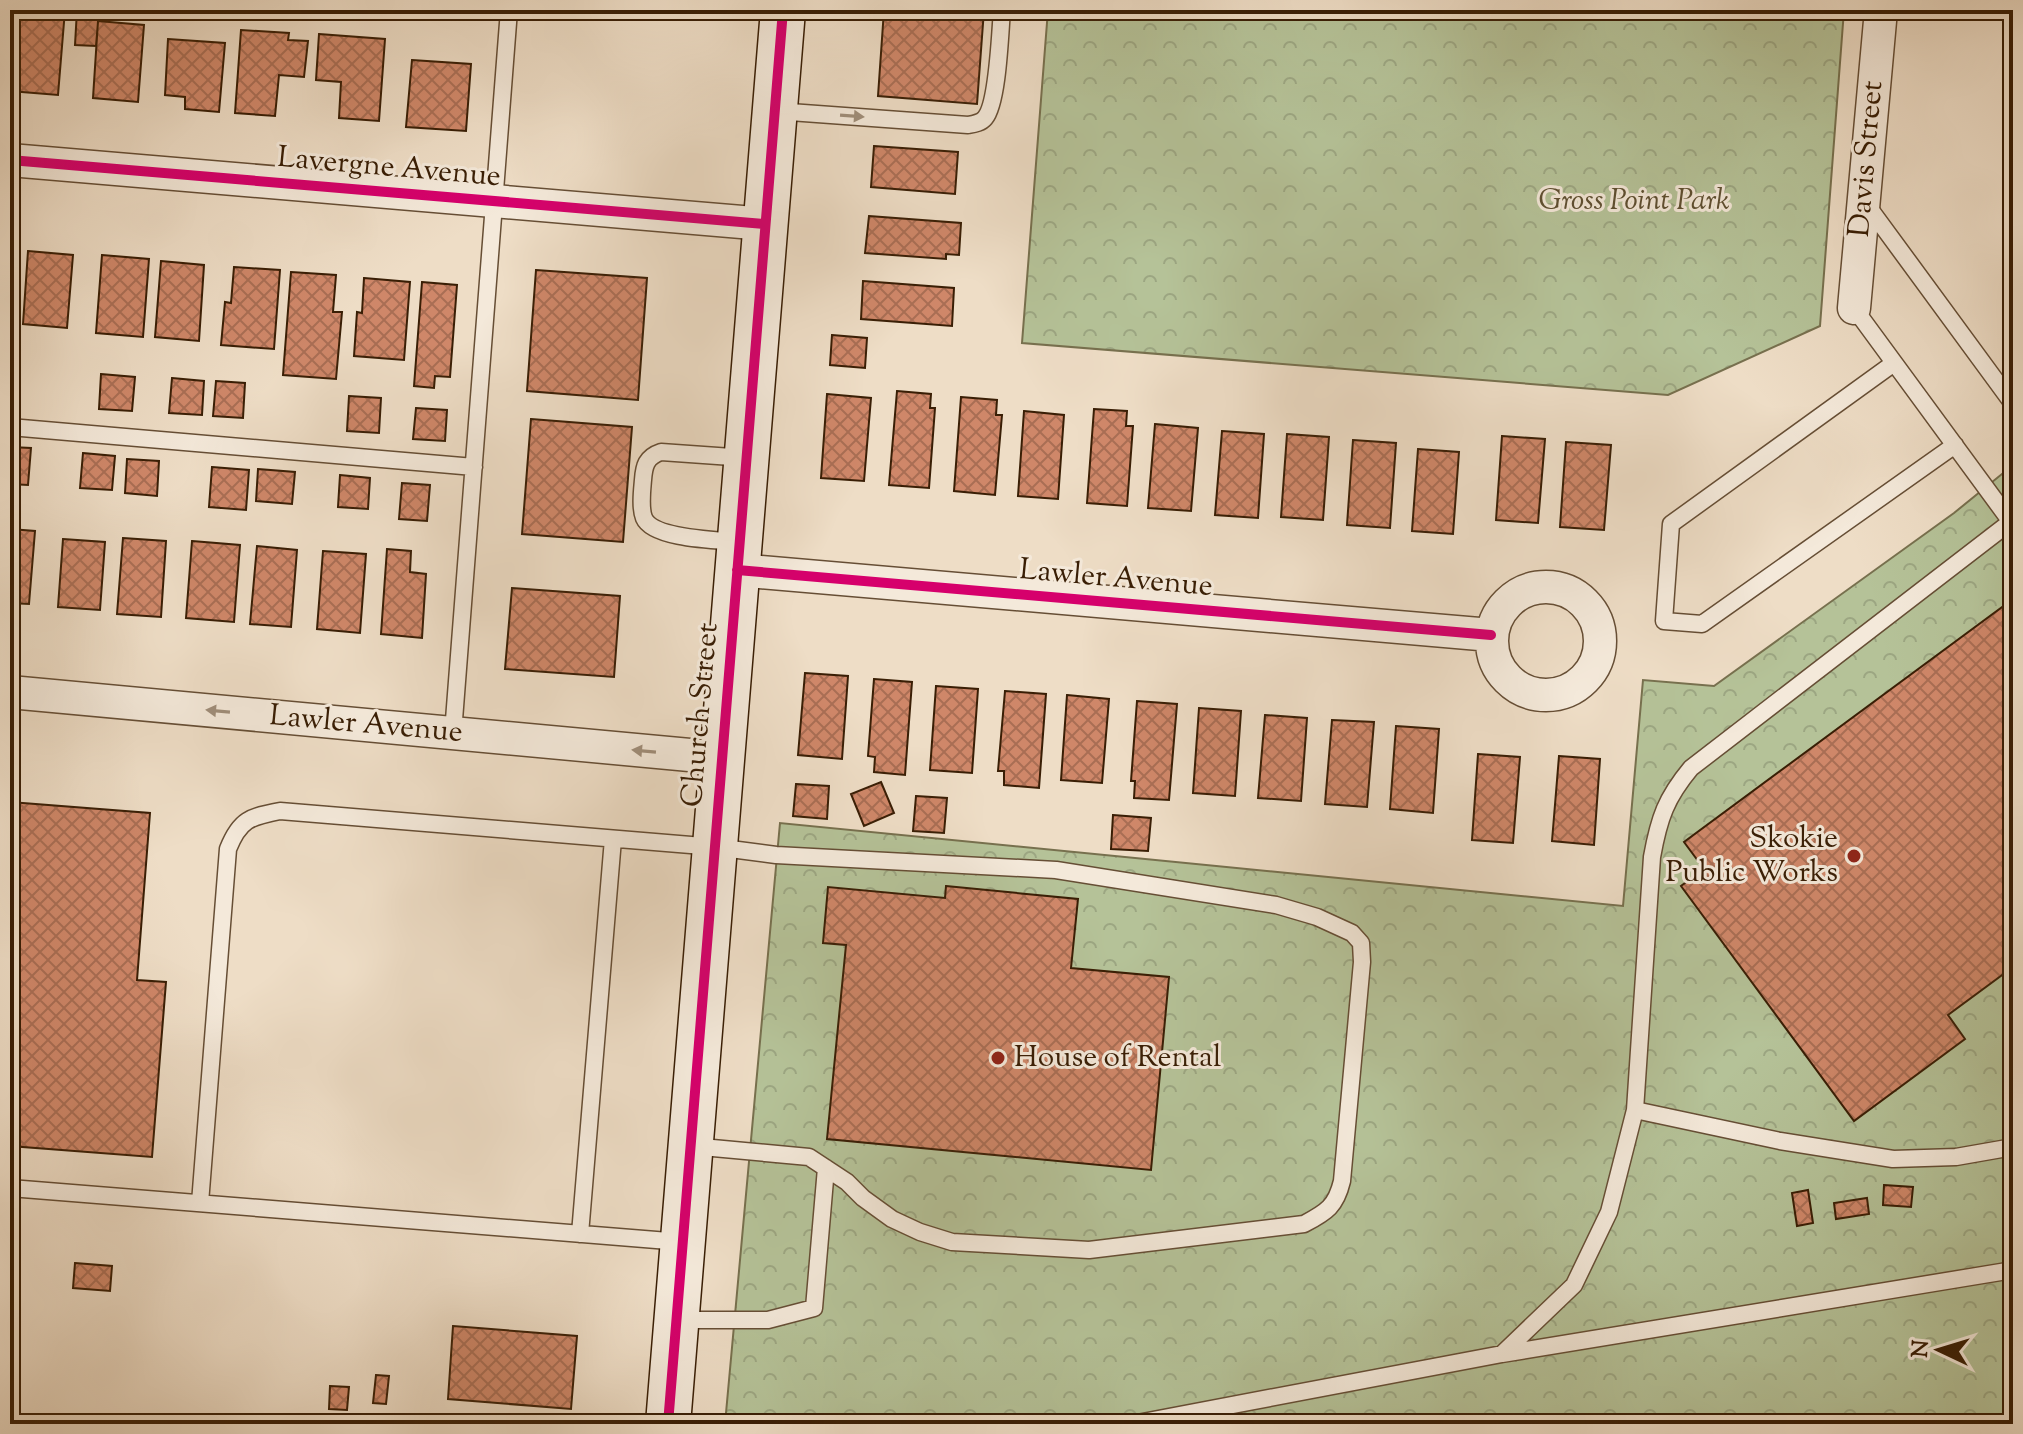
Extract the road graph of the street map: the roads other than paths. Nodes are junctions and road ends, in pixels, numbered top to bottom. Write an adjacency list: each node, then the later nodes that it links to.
1 (509, 10): 8 (lane)
2 (783, 10): 5 (street, Church Street)
3 (1002, 10): 5 (lane, one-way to 3)
4 (1881, 10): 7 (street, Davis Street)
5 (775, 110): 9 (street, Church Street)
6 (10, 160): 8 (street, Lavergne Avenue)
7 (1863, 200): 10 (street, Davis Street); 12 (lane)
8 (493, 201): 9 (street, Lavergne Avenue); 16 (lane)
9 (765, 224): 15 (street, Church Street)
10 (1854, 308): 11 (lane)
11 (1894, 363): 14 (lane); 14 (lane)
12 (2013, 404)
13 (10, 427): 16 (lane)
14 (1955, 445): 17 (lane)
15 (746, 458): 18 (street, Church Street); 18 (lane)
16 (474, 467): 21 (lane)
17 (2012, 521): 25 (lane)
18 (738, 556): 19 (street, Lawler Avenue); 22 (street, Church Street)
19 (1491, 635)
20 (10, 692): 21 (street, Lawler Avenue, one-way to 20)
21 (453, 733): 22 (street, Lawler Avenue, one-way to 21)
22 (722, 758): 24 (street, Church Street)
23 (613, 839): 24 (lane); 30 (lane); 31 (lane)
24 (715, 847): 26 (street, Church Street); 28 (lane)
25 (1635, 1110): 27 (lane); 35 (lane)
26 (691, 1146): 28 (lane); 32 (street, Church Street)
27 (2013, 1147)
28 (826, 1168): 34 (lane)
29 (10, 1188): 30 (lane)
30 (200, 1203): 31 (lane)
31 (580, 1234): 32 (lane)
32 (683, 1242): 34 (street, Church Street)
33 (2013, 1270): 35 (lane)
34 (676, 1320): 36 (street, Church Street)
35 (1502, 1354): 37 (lane)
36 (668, 1424)
37 (1132, 1424)

